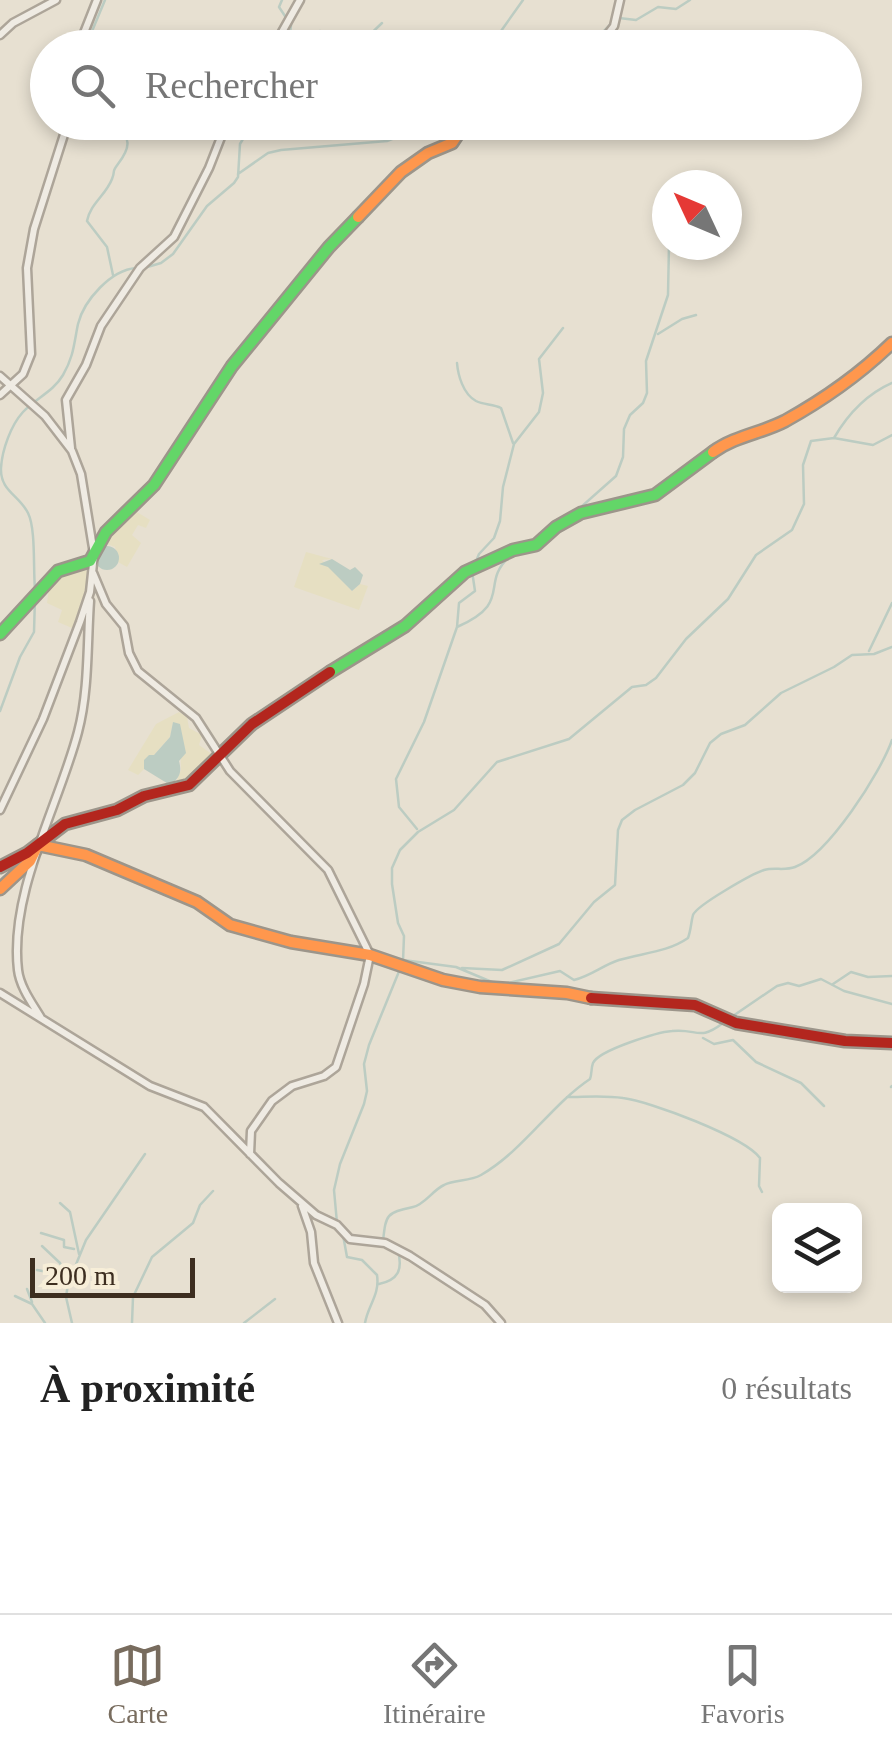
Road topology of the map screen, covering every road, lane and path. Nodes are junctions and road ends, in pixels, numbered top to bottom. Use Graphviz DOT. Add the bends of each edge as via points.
graph roads {
  1 [pos="56,0"];
  2 [pos="97,0"];
  3 [pos="300,0"];
  4 [pos="620,0"];
  5 [pos="85,30"];
  6 [pos="283,30"];
  7 [pos="611,30"];
  8 [pos="0,35"];
  9 [pos="62,140"];
  10 [pos="220,140"];
  11 [pos="454,140"];
  12 [pos="892,343"];
  13 [pos="0,376"];
  14 [pos="13,385"];
  15 [pos="0,395"];
  16 [pos="72,451"];
  17 [pos="94,556"];
  18 [pos="93,572"];
  19 [pos="90,592"];
  20 [pos="0,634"];
  21 [pos="219,757"];
  22 [pos="0,810"];
  23 [pos="38,845"];
  24 [pos="0,867"];
  25 [pos="0,888"];
  26 [pos="370,956"];
  27 [pos="0,994"];
  28 [pos="42,1019"];
  29 [pos="892,1043"];
  30 [pos="250,1154"];
  31 [pos="295,1196"];
  32 [pos="338,1323"];
  33 [pos="501,1323"];
  1 -- 8 [label="street"];
  2 -- 5 [label="street"];
  3 -- 6 [label="street"];
  4 -- 7 [label="street"];
  9 -- 14 [label="street" via="27,268 32,354"];
  10 -- 16 [label="street" via="174,237 140,268 101,326 66,400"];
  11 -- 17 [label="street" via="400,172 329,248 232,366 154,485 106,532"];
  12 -- 21 [label="street" via="796,414 725,443 655,496 581,514 536,545 465,572 405,626 252,724"];
  13 -- 14 [label="street"];
  14 -- 15 [label="street"];
  14 -- 16 [label="street"];
  16 -- 17 [label="street"];
  17 -- 18 [label="street"];
  17 -- 20 [label="street" via="42,585"];
  18 -- 19 [label="street"];
  18 -- 21 [label="street" via="124,626 138,671 196,718"];
  19 -- 22 [label="street" via="43,719"];
  19 -- 23 [label="street" via="80,728"];
  21 -- 23 [label="street" via="189,785 65,824"];
  21 -- 26 [label="street" via="328,870"];
  23 -- 24 [label="street"];
  23 -- 25 [label="street"];
  23 -- 26 [label="street" via="119,868 197,902 230,925"];
  23 -- 28 [label="street" via="18,968"];
  26 -- 29 [label="street" via="480,987 695,1005 738,1025"];
  26 -- 30 [label="street" via="336,1067 272,1100 251,1131"];
  27 -- 28 [label="street"];
  28 -- 30 [label="street" via="150,1086 204,1107"];
  30 -- 31 [label="street"];
  31 -- 32 [label="street"];
  31 -- 33 [label="street" via="350,1239 385,1242 410,1256 485,1305"];
}
